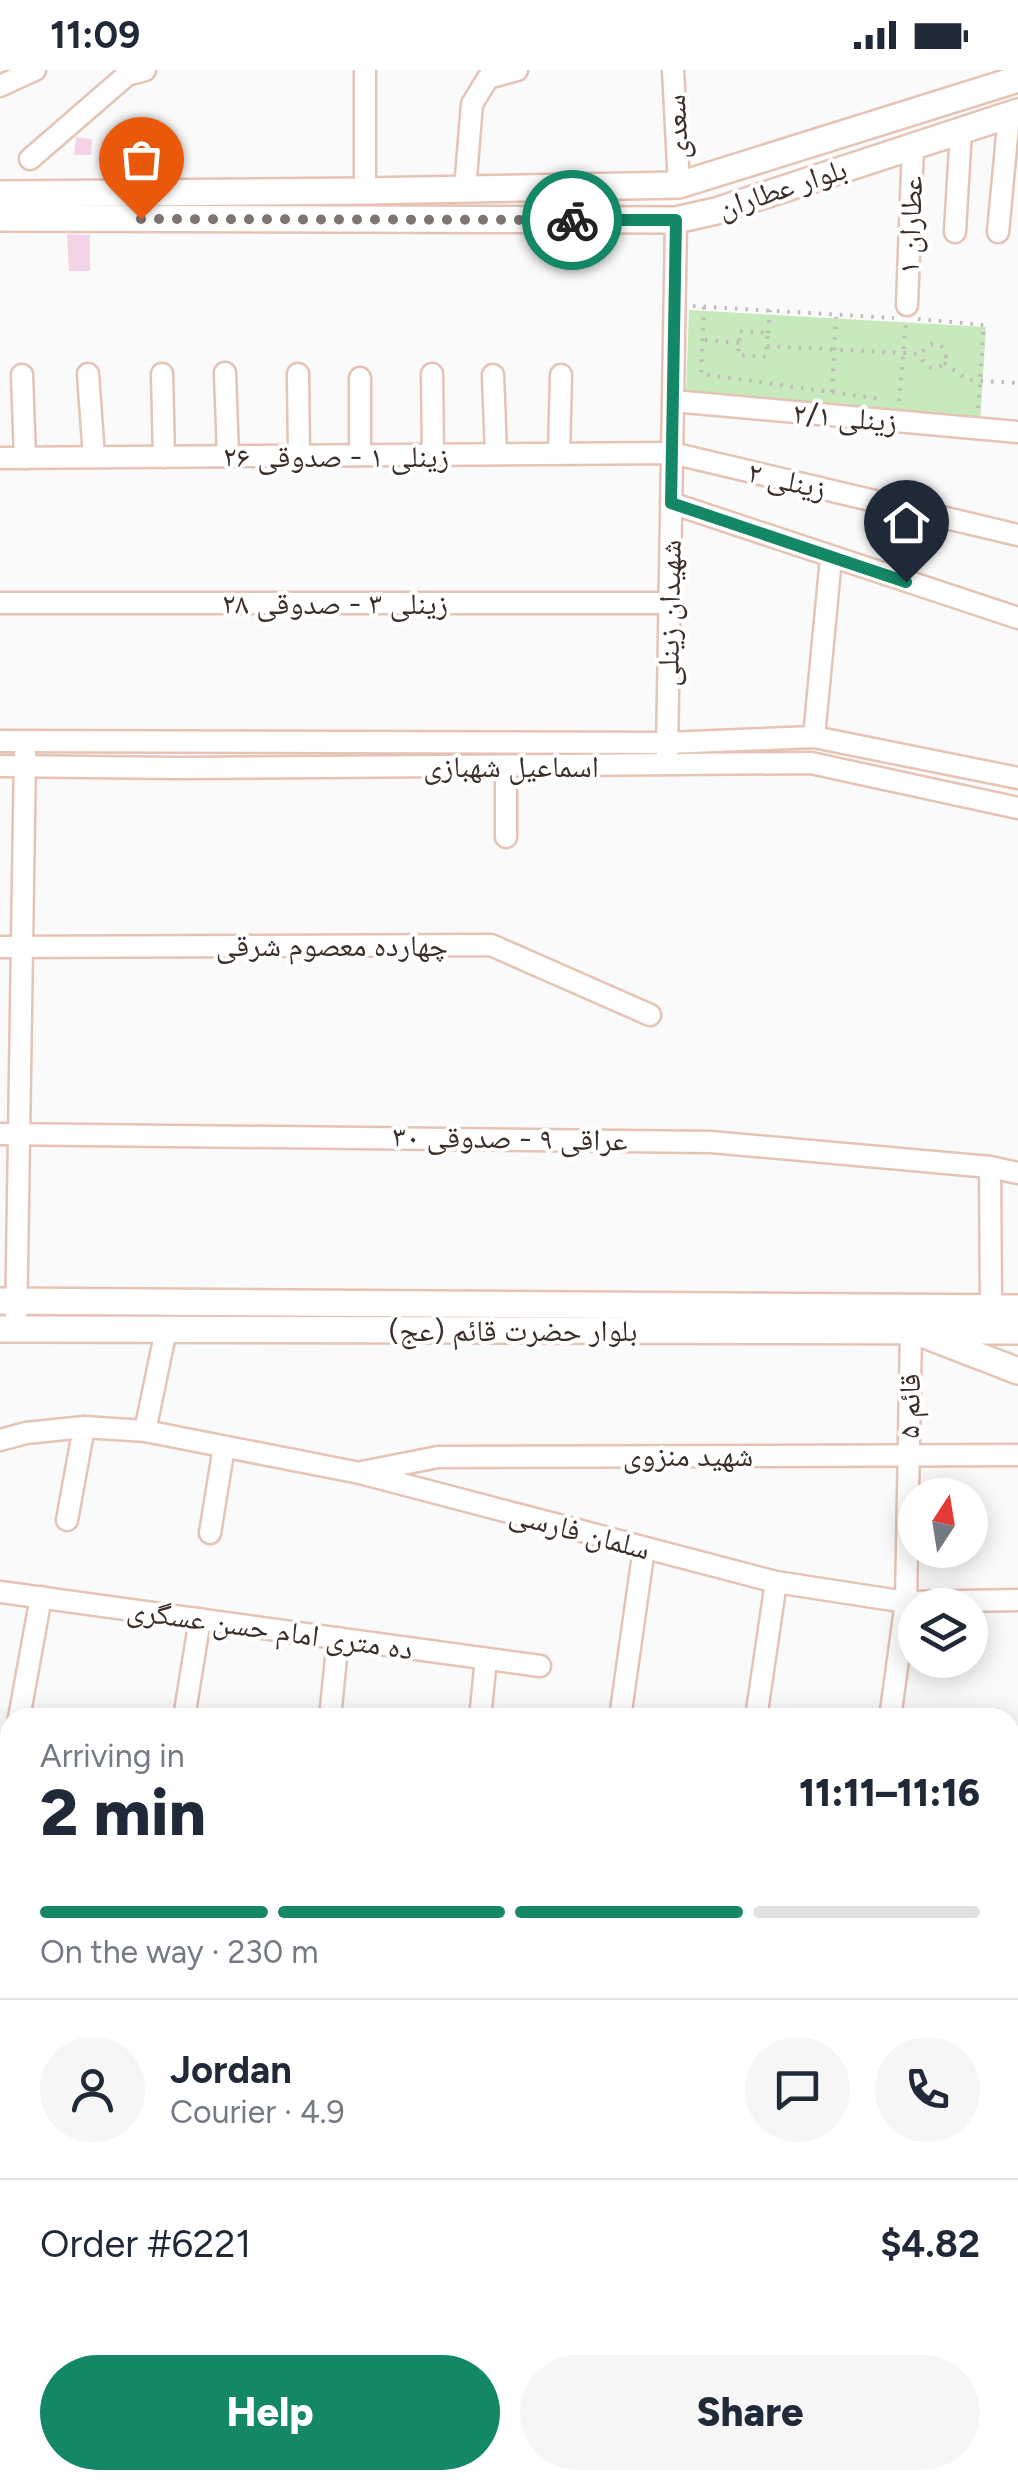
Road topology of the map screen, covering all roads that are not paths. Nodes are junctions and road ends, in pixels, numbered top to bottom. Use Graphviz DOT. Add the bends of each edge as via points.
graph roads {
  1 [pos="34,70"];
  2 [pos="145,70"];
  3 [pos="364,70"];
  4 [pos="518,70"];
  5 [pos="673,70"];
  6 [pos="1018,79"];
  7 [pos="0,86"];
  8 [pos="1013,114"];
  9 [pos="960,130"];
  10 [pos="914,145"];
  11 [pos="30,159"];
  12 [pos="679,184"];
  13 [pos="465,188"];
  14 [pos="365,192"];
  15 [pos="0,194"];
  16 [pos="0,218"];
  17 [pos="676,220"];
  18 [pos="955,232"];
  19 [pos="998,232"];
  20 [pos="906,312"];
  21 [pos="226,373"];
  22 [pos="88,374"];
  23 [pos="162,374"];
  24 [pos="298,374"];
  25 [pos="432,374"];
  26 [pos="22,375"];
  27 [pos="494,375"];
  28 [pos="561,376"];
  29 [pos="360,378"];
  30 [pos="672,400"];
  31 [pos="1018,432"];
  32 [pos="672,453"];
  33 [pos="496,454"];
  34 [pos="559,454"];
  35 [pos="360,455"];
  36 [pos="433,455"];
  37 [pos="228,456"];
  38 [pos="299,456"];
  39 [pos="94,457"];
  40 [pos="164,457"];
  41 [pos="0,458"];
  42 [pos="26,458"];
  43 [pos="671,503"];
  44 [pos="1018,535"];
  45 [pos="831,558"];
  46 [pos="0,603"];
  47 [pos="670,603"];
  48 [pos="1018,618"];
  49 [pos="814,737"];
  50 [pos="0,741"];
  51 [pos="25,741"];
  52 [pos="667,743"];
  53 [pos="667,765"];
  54 [pos="0,766"];
  55 [pos="506,766"];
  56 [pos="24,767"];
  57 [pos="1018,778"];
  58 [pos="1018,808"];
  59 [pos="506,836"];
  60 [pos="11,946"];
  61 [pos="650,1015"];
  62 [pos="10,1134"];
  63 [pos="990,1167"];
  64 [pos="1018,1173"];
  65 [pos="8,1301"];
  66 [pos="990,1308"];
  67 [pos="1018,1308"];
  68 [pos="906,1319"];
  69 [pos="8,1329"];
  70 [pos="166,1330"];
  71 [pos="1018,1330"];
  72 [pos="1018,1371"];
  73 [pos="84,1427"];
  74 [pos="145,1431"];
  75 [pos="0,1440"];
  76 [pos="224,1446"];
  77 [pos="908,1454"];
  78 [pos="1018,1455"];
  79 [pos="360,1473"];
  80 [pos="67,1520"];
  81 [pos="210,1533"];
  82 [pos="644,1548"];
  83 [pos="776,1582"];
  84 [pos="906,1588"];
  85 [pos="0,1592"];
  86 [pos="40,1598"];
  87 [pos="1018,1600"];
  88 [pos="898,1601"];
  89 [pos="988,1601"];
  90 [pos="200,1619"];
  91 [pos="338,1638"];
  92 [pos="486,1659"];
  93 [pos="898,1660"];
  94 [pos="540,1666"];
  95 [pos="21,1708"];
  96 [pos="186,1708"];
  97 [pos="331,1708"];
  98 [pos="481,1708"];
  99 [pos="621,1708"];
  100 [pos="757,1708"];
  101 [pos="891,1708"];
  1 -- 7 [label="street"];
  2 -- 11 [label="street" via="127,75"];
  3 -- 14 [label="street"];
  4 -- 13 [label="street" via="488,78 472,104"];
  5 -- 12 [label="street, سعدی"];
  6 -- 12 [label="main road, بلوار عطاران"];
  8 -- 9 [label="main road, بلوار عطاران"];
  8 -- 19 [label="street"];
  9 -- 10 [label="main road, بلوار عطاران"];
  9 -- 18 [label="street"];
  10 -- 17 [label="main road, بلوار عطاران"];
  10 -- 20 [label="street, عطاران ۱"];
  12 -- 13 [label="main road, بلوار عطاران"];
  12 -- 17 [label="main road"];
  13 -- 14 [label="main road, بلوار عطاران"];
  14 -- 15 [label="main road, بلوار عطاران"];
  16 -- 17 [label="main road, بلوار عطاران"];
  17 -- 30 [label="street, شهیدان زینلی"];
  21 -- 37 [label="street"];
  22 -- 39 [label="street"];
  23 -- 40 [label="street"];
  24 -- 38 [label="street"];
  25 -- 36 [label="street"];
  26 -- 42 [label="street"];
  27 -- 33 [label="street"];
  28 -- 34 [label="street"];
  29 -- 35 [label="street"];
  30 -- 31 [label="street, زینلی ۲/۱"];
  30 -- 32 [label="street, شهیدان زینلی"];
  32 -- 34 [label="street, زینلی ۱ - صدوقی ۲۶"];
  32 -- 43 [label="street, شهیدان زینلی"];
  32 -- 44 [label="street, زینلی ۲"];
  33 -- 34 [label="street, زینلی ۱ - صدوقی ۲۶"];
  33 -- 36 [label="street, زینلی ۱ - صدوقی ۲۶"];
  35 -- 36 [label="street, زینلی ۱ - صدوقی ۲۶"];
  35 -- 38 [label="street, زینلی ۱ - صدوقی ۲۶"];
  37 -- 38 [label="street, زینلی ۱ - صدوقی ۲۶"];
  37 -- 40 [label="street, زینلی ۱ - صدوقی ۲۶"];
  39 -- 40 [label="street, زینلی ۱ - صدوقی ۲۶"];
  39 -- 42 [label="street, زینلی ۱ - صدوقی ۲۶"];
  41 -- 42 [label="street, زینلی ۱ - صدوقی ۲۶"];
  43 -- 45 [label="street"];
  43 -- 47 [label="street, شهیدان زینلی"];
  45 -- 48 [label="street"];
  45 -- 49 [label="street"];
  46 -- 47 [label="street, زینلی ۳ - صدوقی ۲۸"];
  47 -- 52 [label="street, شهیدان زینلی"];
  49 -- 52 [label="street, اسماعیل شهبازی"];
  49 -- 57 [label="street, اسماعیل شهبازی"];
  50 -- 51 [label="street, اسماعیل شهبازی"];
  51 -- 52 [label="street, اسماعیل شهبازی"];
  51 -- 56 [label="street"];
  52 -- 53 [label="street, شهیدان زینلی"];
  53 -- 55 [label="street, اسماعیل شهبازی"];
  53 -- 58 [label="street, اسماعیل شهبازی" via="811,763"];
  54 -- 56 [label="street, اسماعیل شهبازی"];
  55 -- 56 [label="street, اسماعیل شهبازی"];
  55 -- 59 [label="street"];
  56 -- 60 [label="street"];
  60 -- 61 [label="street, چهارده معصوم شرقی" via="490,944"];
  60 -- 62 [label="street"];
  62 -- 63 [label="street, عراقی ۹ - صدوقی ۳۰" via="710,1142"];
  62 -- 65 [label="street"];
  63 -- 64 [label="street, عراقی ۹ - صدوقی ۳۰"];
  63 -- 66 [label="street"];
  65 -- 68 [label="main road, بلوار حضرت قائم (عج)"];
  65 -- 69 [label="street"];
  66 -- 67 [label="main road"];
  66 -- 68 [label="main road"];
  68 -- 70 [label="main road, بلوار حضرت قائم (عج)"];
  68 -- 71 [label="main road"];
  68 -- 72 [label="main road, بلوار حضرت قائم (عج)"];
  68 -- 77 [label="street, قائم ۵"];
  69 -- 70 [label="main road, بلوار حضرت قائم (عج)"];
  70 -- 74 [label="street"];
  73 -- 74 [label="street, سلمان فارسی"];
  73 -- 75 [label="street, سلمان فارسی"];
  73 -- 80 [label="street"];
  74 -- 76 [label="street, سلمان فارسی"];
  76 -- 79 [label="street, سلمان فارسی"];
  76 -- 81 [label="street"];
  77 -- 78 [label="street, شهید منزوی"];
  77 -- 79 [label="street, شهید منزوی" via="438,1457"];
  77 -- 84 [label="street, قائم ۵"];
  79 -- 82 [label="street, سلمان فارسی"];
  82 -- 83 [label="street, سلمان فارسی"];
  82 -- 99 [label="street"];
  83 -- 88 [label="street, سلمان فارسی"];
  83 -- 100 [label="street"];
  85 -- 86 [label="street, ده متری امام حسن عسگری"];
  86 -- 90 [label="street, ده متری امام حسن عسگری"];
  86 -- 95 [label="street"];
  87 -- 89 [label="street, سلمان فارسی"];
  90 -- 91 [label="street, ده متری امام حسن عسگری"];
  90 -- 96 [label="street"];
  91 -- 92 [label="street, ده متری امام حسن عسگری"];
  91 -- 97 [label="street"];
  92 -- 94 [label="street, ده متری امام حسن عسگری"];
  92 -- 98 [label="street"];
  93 -- 101 [label="street, قائم ۵"];
}
